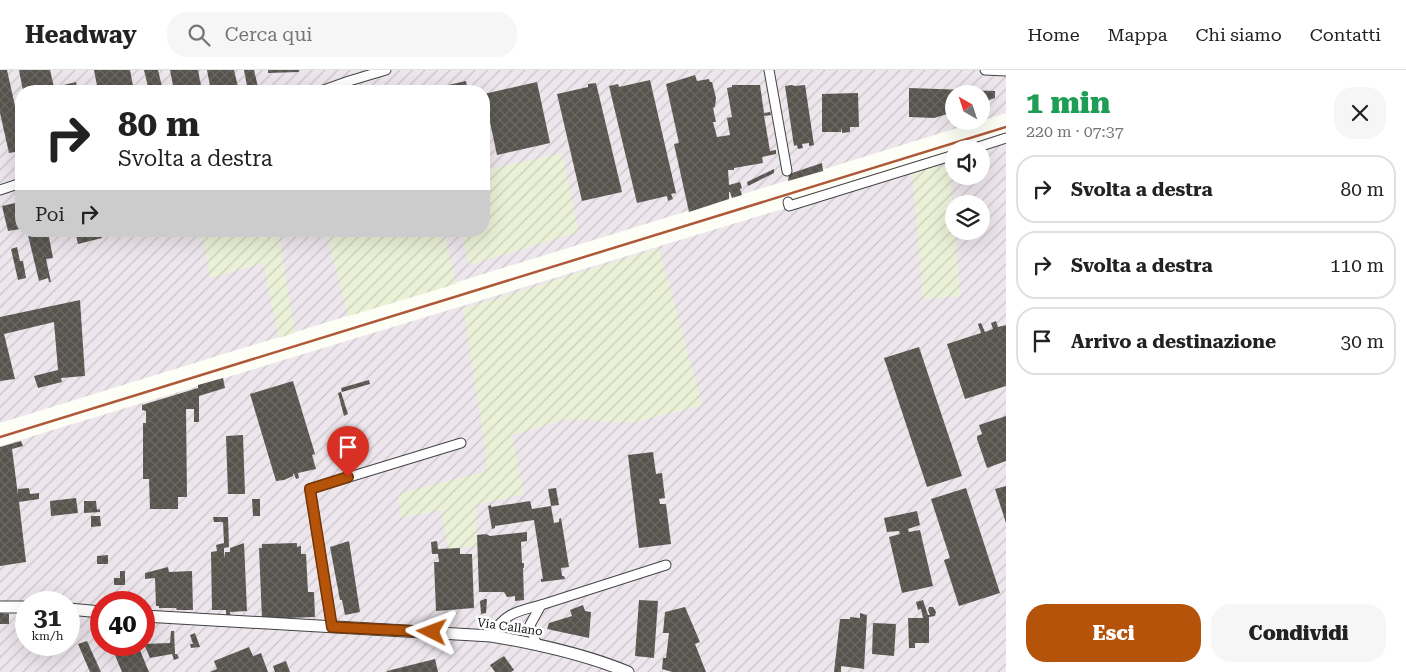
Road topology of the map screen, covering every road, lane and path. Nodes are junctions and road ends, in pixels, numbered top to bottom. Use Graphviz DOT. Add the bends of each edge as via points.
graph roads {
  1 [pos="386,70"];
  2 [pos="769,70"];
  3 [pos="985,70"];
  4 [pos="1006,71"];
  5 [pos="336,85"];
  6 [pos="1006,138"];
  7 [pos="990,143"];
  8 [pos="945,158"];
  9 [pos="787,171"];
  10 [pos="15,185"];
  11 [pos="0,190"];
  12 [pos="788,202"];
  13 [pos="461,443"];
  14 [pos="666,565"];
  15 [pos="541,605"];
  16 [pos="0,607"];
  17 [pos="15,607"];
  18 [pos="155,617"];
  19 [pos="332,627"];
  20 [pos="492,636"];
  21 [pos="536,643"];
  22 [pos="628,672"];
  1 -- 5 [label="street"];
  2 -- 9 [label="street"];
  3 -- 4 [label="street"];
  6 -- 7 [label="street"];
  8 -- 12 [label="street" via="789,206"];
  10 -- 11 [label="street"];
  13 -- 19 [label="street" via="310,489"];
  14 -- 15 [label="street"];
  15 -- 20 [label="street" via="510,614"];
  15 -- 21 [label="street" via="530,625"];
  16 -- 17 [label="street"];
  18 -- 19 [label="street, Via Callano"];
  19 -- 20 [label="street, Via Callano"];
  20 -- 21 [label="street, Via Callano"];
  21 -- 22 [label="street, Via Callano"];
}
